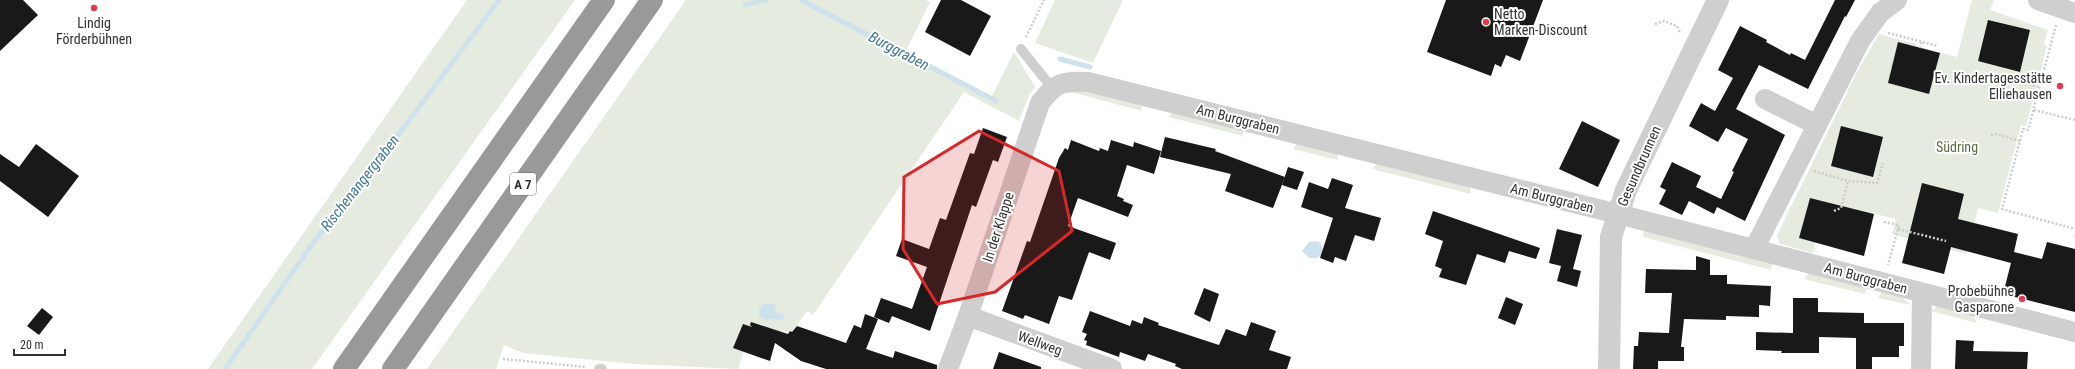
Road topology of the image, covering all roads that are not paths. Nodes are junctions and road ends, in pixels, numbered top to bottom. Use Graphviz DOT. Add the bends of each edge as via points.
graph roads {
  1 [pos="604,0"];
  2 [pos="652,0"];
  3 [pos="1718,0"];
  4 [pos="1897,0"];
  5 [pos="2038,0"];
  6 [pos="2068,10"];
  7 [pos="1021,49"];
  8 [pos="1052,88"];
  9 [pos="1765,99"];
  10 [pos="1817,125"];
  11 [pos="1618,214"];
  12 [pos="1754,250"];
  13 [pos="1922,293"];
  14 [pos="968,316"];
  15 [pos="2075,332"];
  16 [pos="344,369"];
  17 [pos="393,369"];
  18 [pos="599,369"];
  19 [pos="602,369"];
  20 [pos="948,369"];
  21 [pos="1112,369"];
  22 [pos="1609,369"];
  23 [pos="1921,369"];
  1 -- 16 [label="highway"];
  2 -- 17 [label="highway, A 7"];
  3 -- 11 [label="street, Gesundbrunnen" via="1626,190"];
  4 -- 10 [label="street" via="1880,13 1869,28"];
  5 -- 6 [label="street"];
  7 -- 8 [label="lane"];
  8 -- 11 [label="street, Am Burggraben" via="1069,81 1088,82"];
  8 -- 14 [label="street, In der Klappe" via="1040,103 1033,122"];
  9 -- 10 [label="street"];
  10 -- 12 [label="street"];
  11 -- 12 [label="street, Am Burggraben"];
  11 -- 22 [label="street, Gesundbrunnen" via="1611,237"];
  12 -- 13 [label="street, Am Burggraben"];
  13 -- 15 [label="street, Am Burggraben"];
  13 -- 23 [label="street"];
  14 -- 20 [label="street, In der Klappe"];
  14 -- 21 [label="street, Wellweg"];
  18 -- 19 [label="lane"];
}
